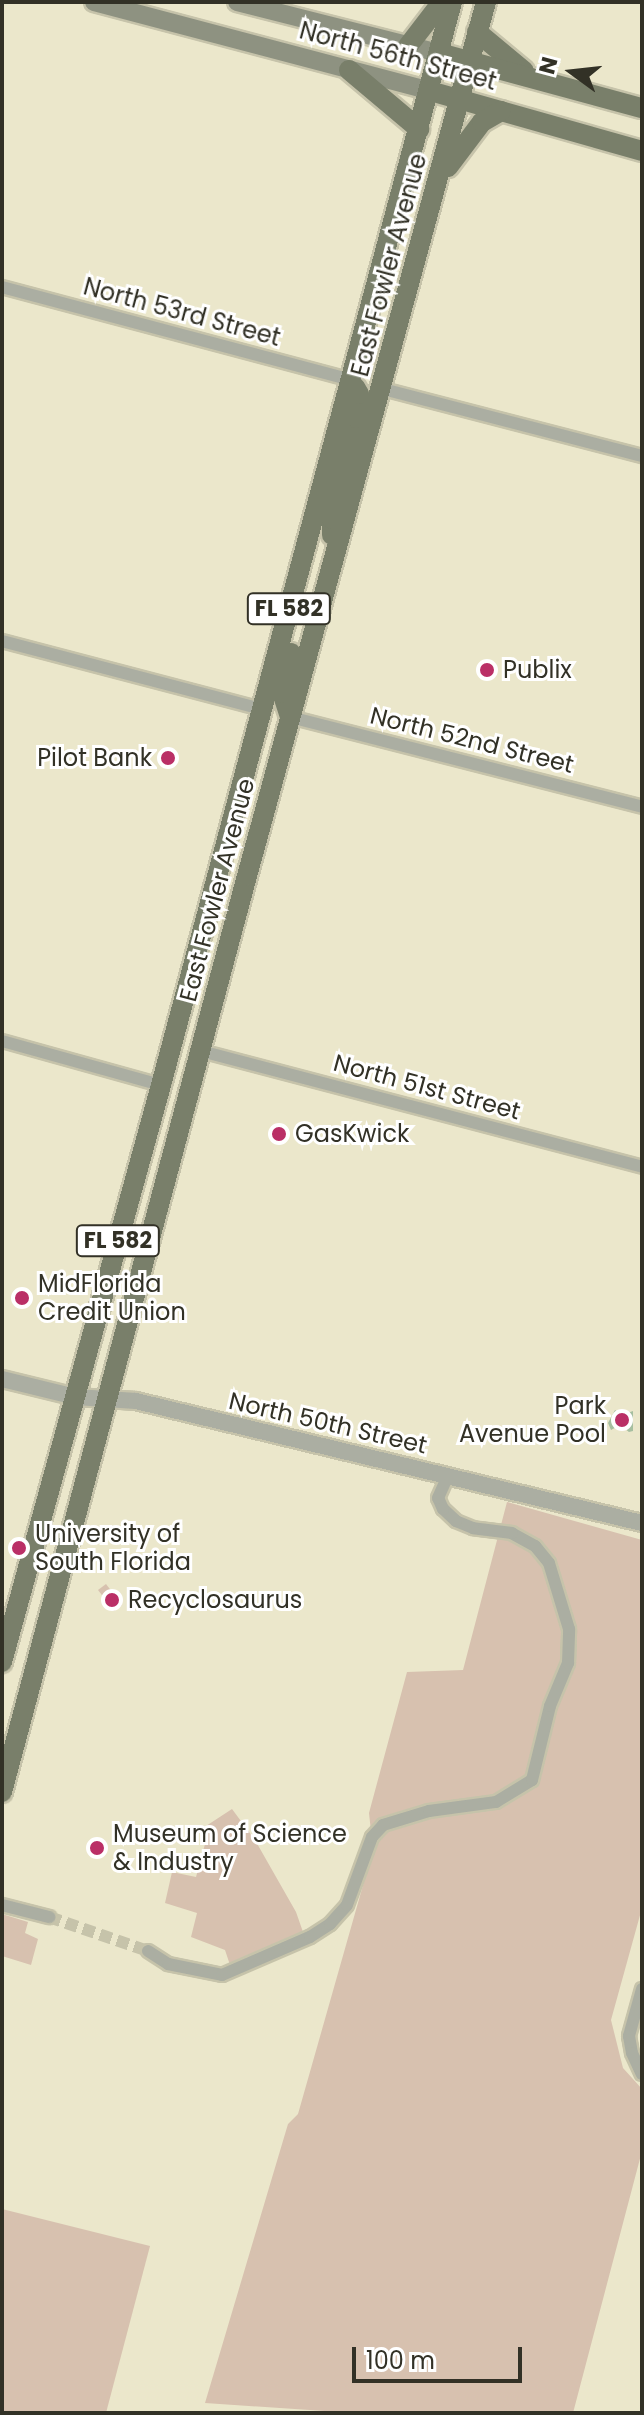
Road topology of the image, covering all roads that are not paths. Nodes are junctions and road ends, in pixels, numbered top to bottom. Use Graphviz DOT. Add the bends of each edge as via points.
graph roads {
  1 [pos="94,2"];
  2 [pos="237,2"];
  3 [pos="442,2"];
  4 [pos="452,2"];
  5 [pos="486,2"];
  6 [pos="477,32"];
  7 [pos="408,46"];
  8 [pos="439,53"];
  9 [pos="471,61"];
  10 [pos="349,70"];
  11 [pos="531,76"];
  12 [pos="430,91"];
  13 [pos="461,100"];
  14 [pos="642,108"];
  15 [pos="501,111"];
  16 [pos="419,129"];
  17 [pos="642,151"];
  18 [pos="440,180"];
  19 [pos="2,287"];
  20 [pos="351,380"];
  21 [pos="383,389"];
  22 [pos="642,456"];
  23 [pos="314,516"];
  24 [pos="333,566"];
  25 [pos="2,641"];
  26 [pos="262,709"];
  27 [pos="290,717"];
  28 [pos="642,807"];
  29 [pos="227,838"];
  30 [pos="247,876"];
  31 [pos="6,1042"];
  32 [pos="201,1051"];
  33 [pos="161,1085"];
  34 [pos="642,1167"];
  35 [pos="137,1290"];
  36 [pos="2,1379"];
  37 [pos="76,1397"];
  38 [pos="107,1397"];
  39 [pos="448,1476"];
  40 [pos="642,1523"];
  41 [pos="2,1662"];
  42 [pos="2,1792"];
  43 [pos="2,1905"];
  44 [pos="49,1917"];
  45 [pos="148,1951"];
  46 [pos="642,1989"];
  47 [pos="642,2074"];
  1 -- 10 [label="main road, North 56th Street"];
  2 -- 7 [label="main road, North 56th Street"];
  3 -- 7 [label="main road"];
  4 -- 8 [label="main road, East Fowler Avenue / FL 582"];
  5 -- 6 [label="main road, East Fowler Avenue / FL 582"];
  6 -- 9 [label="main road, East Fowler Avenue / FL 582"];
  6 -- 11 [label="main road"];
  7 -- 8 [label="main road, North 56th Street"];
  8 -- 9 [label="main road, North 56th Street"];
  8 -- 12 [label="main road, East Fowler Avenue / FL 582"];
  9 -- 11 [label="main road, North 56th Street"];
  9 -- 13 [label="main road, East Fowler Avenue / FL 582"];
  10 -- 12 [label="main road, North 56th Street"];
  10 -- 16 [label="main road"];
  11 -- 14 [label="main road, North 56th Street"];
  12 -- 13 [label="main road, North 56th Street"];
  12 -- 16 [label="main road, East Fowler Avenue / FL 582"];
  13 -- 15 [label="main road, North 56th Street"];
  13 -- 18 [label="main road, East Fowler Avenue / FL 582"];
  15 -- 17 [label="main road, North 56th Street"];
  15 -- 18 [label="main road" via="482,122"];
  16 -- 20 [label="main road, East Fowler Avenue / FL 582"];
  18 -- 21 [label="main road, East Fowler Avenue / FL 582"];
  19 -- 20 [label="street, North 53rd Street"];
  20 -- 23 [label="main road, East Fowler Avenue / FL 582"];
  20 -- 24 [label="main road" via="359,394 332,519"];
  21 -- 22 [label="street"];
  21 -- 24 [label="main road, East Fowler Avenue / FL 582"];
  23 -- 26 [label="main road, East Fowler Avenue / FL 582"];
  23 -- 27 [label="main road" via="306,598 282,693"];
  24 -- 27 [label="main road, East Fowler Avenue / FL 582"];
  25 -- 26 [label="street"];
  26 -- 29 [label="main road, East Fowler Avenue / FL 582"];
  26 -- 30 [label="main road" via="271,741 251,820"];
  27 -- 28 [label="street, North 52nd Street"];
  27 -- 30 [label="main road, East Fowler Avenue / FL 582"];
  29 -- 32 [label="main road" via="223,901 194,1014 193,1032"];
  29 -- 33 [label="main road, East Fowler Avenue / FL 582"];
  30 -- 32 [label="main road, East Fowler Avenue / FL 582"];
  31 -- 33 [label="street"];
  32 -- 34 [label="street, North 51st Street"];
  32 -- 35 [label="main road, East Fowler Avenue / FL 582"];
  33 -- 35 [label="main road" via="169,1103 168,1123 148,1202"];
  33 -- 37 [label="main road, East Fowler Avenue / FL 582"];
  35 -- 38 [label="main road, East Fowler Avenue / FL 582"];
  36 -- 37 [label="street, North 50th Street"];
  37 -- 38 [label="street, North 50th Street"];
  37 -- 41 [label="main road, East Fowler Avenue / FL 582"];
  38 -- 39 [label="street, North 50th Street"];
  38 -- 42 [label="main road, East Fowler Avenue / FL 582"];
  39 -- 40 [label="street, North 50th Street"];
  39 -- 45 [label="street" via="438,1498 456,1521 512,1533 535,1546 549,1563 569,1629 568,1663 550,1706 532,1780 496,1802 429,1811 383,1825 372,1837 347,1905 310,1937 222,1975 168,1964"];
  43 -- 44 [label="street"];
  46 -- 47 [label="street" via="629,2036"];
}
